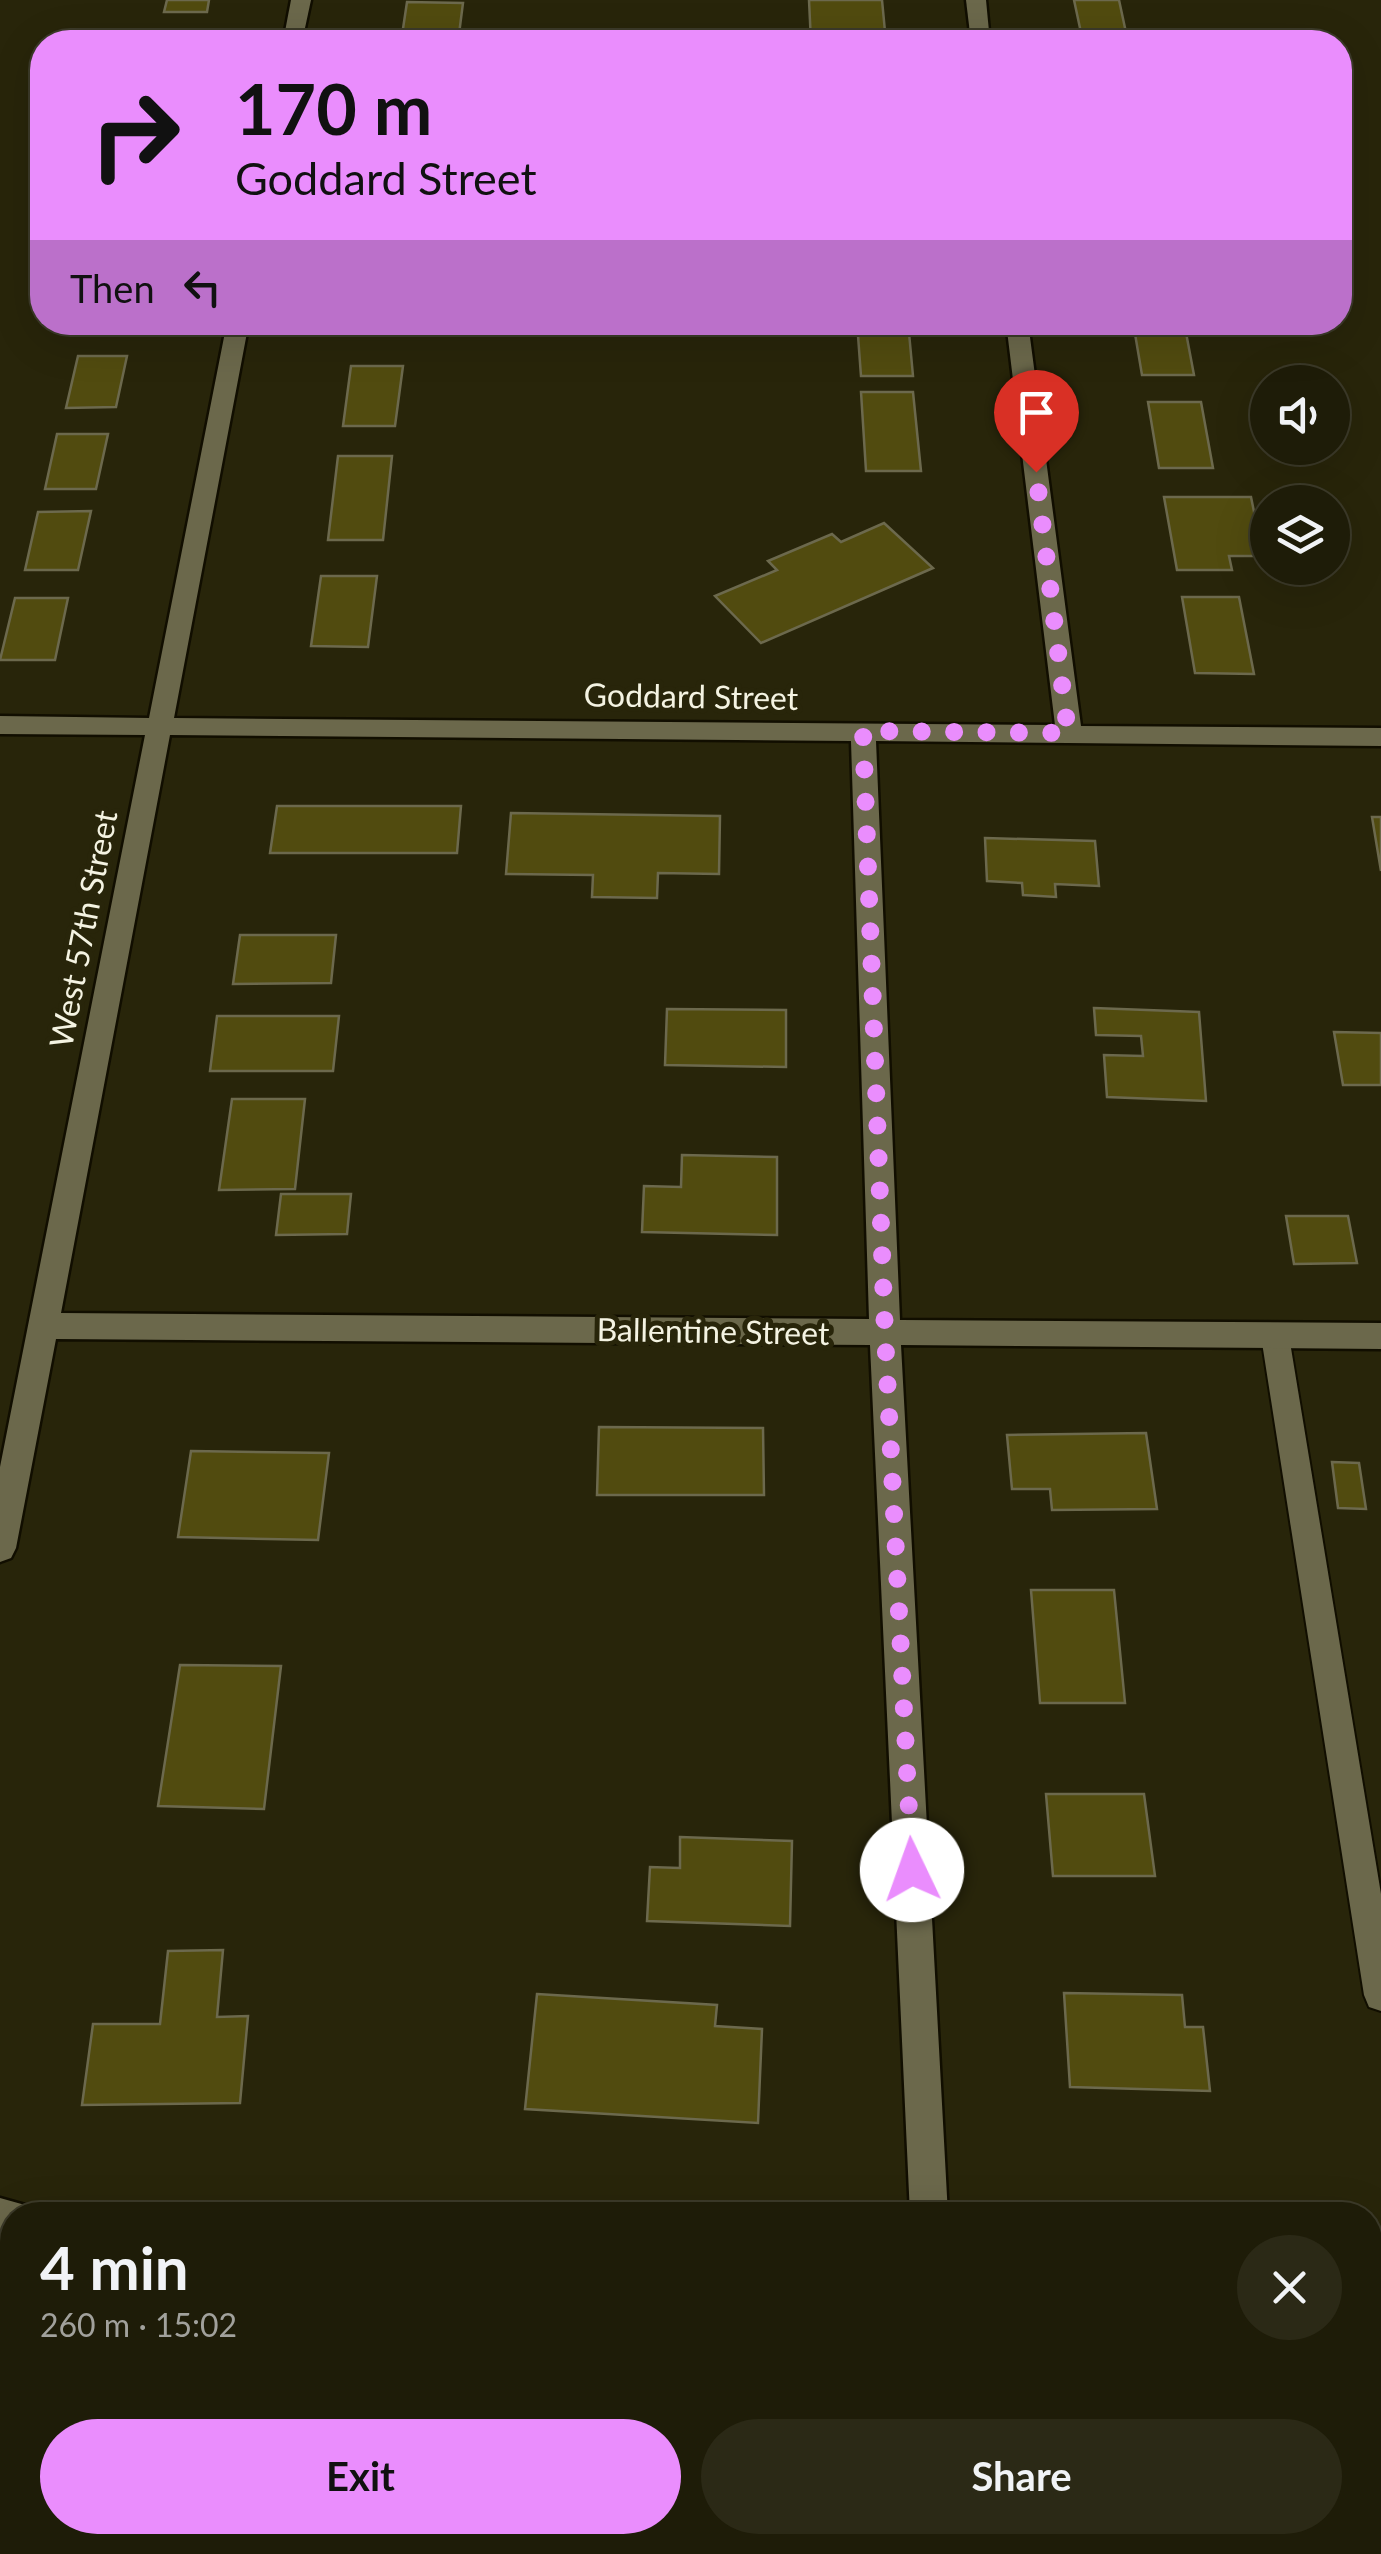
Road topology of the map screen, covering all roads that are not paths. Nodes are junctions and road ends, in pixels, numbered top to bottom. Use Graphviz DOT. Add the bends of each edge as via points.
graph roads {
  1 [pos="302,0"];
  2 [pos="976,0"];
  3 [pos="296,30"];
  4 [pos="980,30"];
  5 [pos="235,335"];
  6 [pos="1018,335"];
  7 [pos="0,725"];
  8 [pos="158,726"];
  9 [pos="863,731"];
  10 [pos="1068,733"];
  11 [pos="1381,737"];
  12 [pos="45,1326"];
  13 [pos="885,1334"];
  14 [pos="1275,1336"];
  15 [pos="1381,1336"];
  16 [pos="0,1548"];
  17 [pos="1381,1995"];
  18 [pos="927,2202"];
  1 -- 3 [label="street"];
  2 -- 4 [label="street"];
  5 -- 8 [label="street, West 57th Street"];
  6 -- 10 [label="street"];
  7 -- 8 [label="street, Goddard Street"];
  8 -- 9 [label="street, Goddard Street"];
  8 -- 12 [label="street, West 57th Street"];
  9 -- 10 [label="street, Goddard Street"];
  9 -- 13 [label="street"];
  10 -- 11 [label="street, Goddard Street"];
  12 -- 13 [label="street, Ballentine Street"];
  12 -- 16 [label="street, West 57th Street"];
  13 -- 14 [label="street, Ballentine Street"];
  13 -- 18 [label="street"];
  14 -- 15 [label="street, Ballentine Street"];
  14 -- 17 [label="lane"];
}
